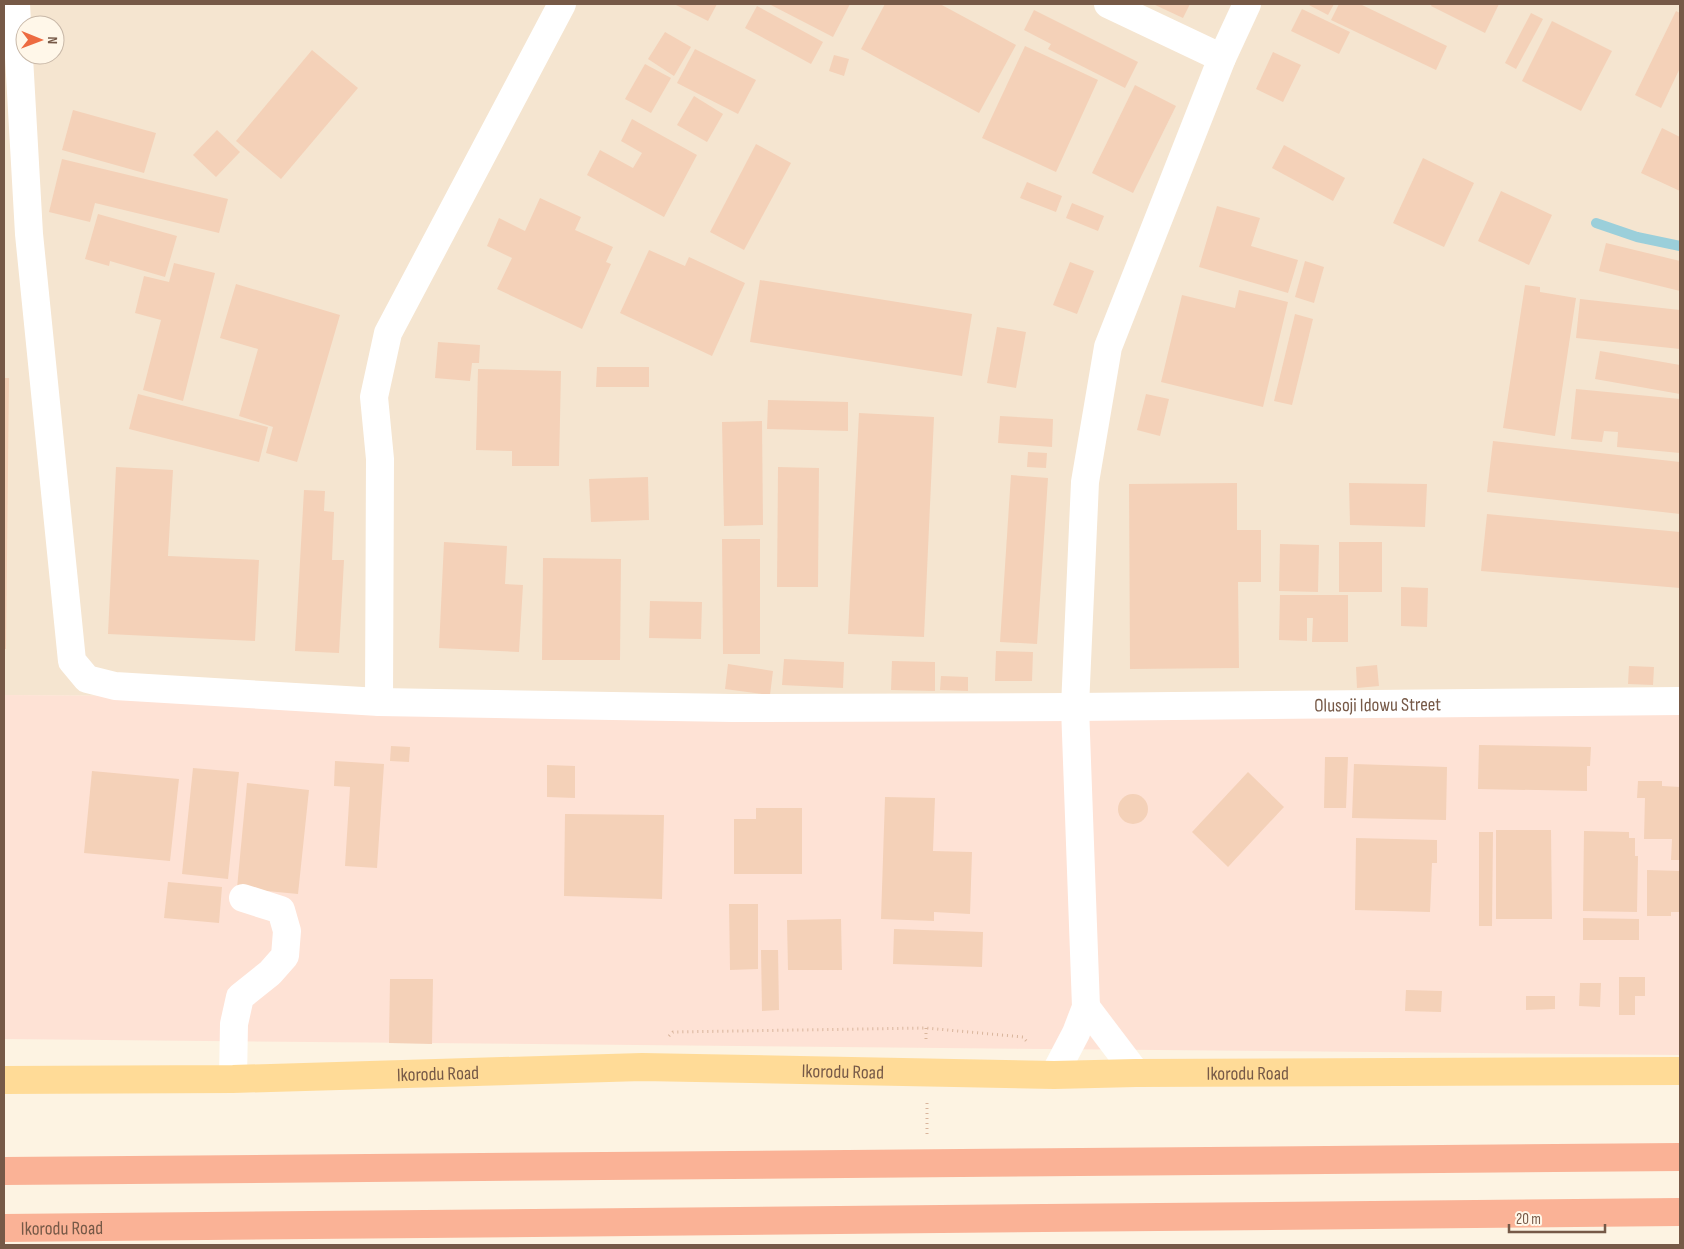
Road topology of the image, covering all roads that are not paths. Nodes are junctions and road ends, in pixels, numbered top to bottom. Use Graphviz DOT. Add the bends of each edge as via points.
graph roads {
  1 [pos="16,4"];
  2 [pos="562,4"];
  3 [pos="1108,4"];
  4 [pos="1247,4"];
  5 [pos="1222,58"];
  6 [pos="1680,700"];
  7 [pos="379,702"];
  8 [pos="1075,707"];
  9 [pos="243,898"];
  10 [pos="1086,1007"];
  11 [pos="1680,1071"];
  12 [pos="1136,1073"];
  13 [pos="1054,1075"];
  14 [pos="233,1079"];
  15 [pos="4,1080"];
  16 [pos="1680,1157"];
  17 [pos="4,1171"];
  18 [pos="1680,1212"];
  19 [pos="4,1228"];
  1 -- 7 [label="street, Olusoji Idowu Street" via="29,234 72,661 87,679 115,686"];
  2 -- 7 [label="street" via="388,333 374,397 380,459"];
  3 -- 5 [label="street"];
  4 -- 5 [label="street"];
  5 -- 8 [label="street" via="1108,347 1085,482"];
  6 -- 8 [label="street, Olusoji Idowu Street"];
  7 -- 8 [label="street, Olusoji Idowu Street" via="732,708"];
  8 -- 10 [label="street"];
  9 -- 14 [label="street" via="281,910 287,931 285,956 270,974 240,997 234,1024"];
  10 -- 12 [label="street"];
  10 -- 13 [label="street"];
  11 -- 12 [label="main road, Ikorodu Road"];
  12 -- 13 [label="main road, Ikorodu Road"];
  13 -- 14 [label="main road, Ikorodu Road" via="642,1067"];
  14 -- 15 [label="main road, Ikorodu Road"];
  16 -- 17 [label="highway"];
  18 -- 19 [label="highway, Ikorodu Road"];
}
